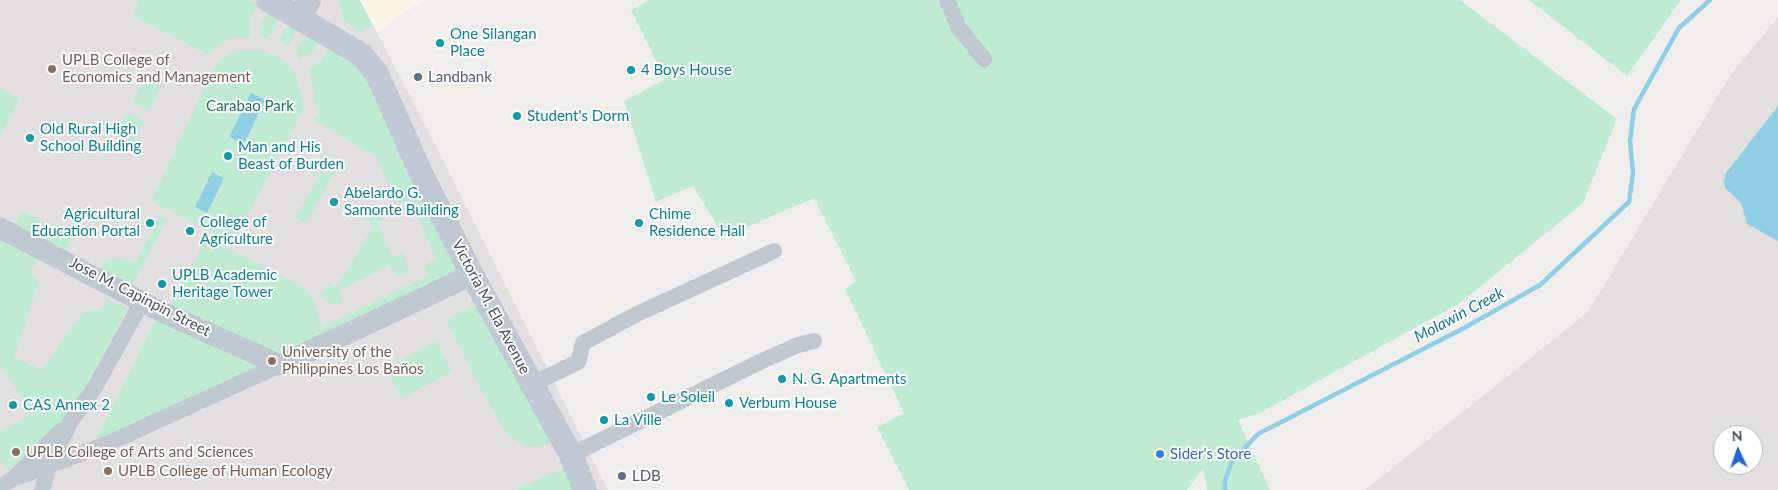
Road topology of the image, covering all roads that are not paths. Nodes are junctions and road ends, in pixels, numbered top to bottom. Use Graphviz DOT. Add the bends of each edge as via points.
graph roads {
  1 [pos="947,0"];
  2 [pos="277,2"];
  3 [pos="304,9"];
  4 [pos="984,59"];
  5 [pos="0,228"];
  6 [pos="774,251"];
  7 [pos="472,275"];
  8 [pos="142,302"];
  9 [pos="814,341"];
  10 [pos="280,365"];
  11 [pos="532,384"];
  12 [pos="72,421"];
  13 [pos="570,456"];
  14 [pos="50,464"];
  15 [pos="6,483"];
  16 [pos="42,490"];
  17 [pos="586,490"];
  1 -- 4 [label="street" via="959,28"];
  2 -- 3 [label="main road, Victoria M. Ela Avenue"];
  3 -- 7 [label="main road, Victoria M. Ela Avenue" via="362,55 377,74"];
  5 -- 8 [label="street, Jose M. Capinpin Street"];
  6 -- 11 [label="street" via="583,343 578,362"];
  7 -- 10 [label="street"];
  7 -- 11 [label="main road, Victoria M. Ela Avenue"];
  8 -- 10 [label="street, Jose M. Capinpin Street"];
  8 -- 12 [label="street" via="95,387"];
  9 -- 13 [label="street" via="798,344 764,360"];
  10 -- 14 [label="street" via="102,446"];
  11 -- 13 [label="main road, Victoria M. Ela Avenue"];
  12 -- 14 [label="street"];
  12 -- 15 [label="street"];
  13 -- 17 [label="main road, Victoria M. Ela Avenue"];
  14 -- 15 [label="street"];
  14 -- 16 [label="street"];
}
